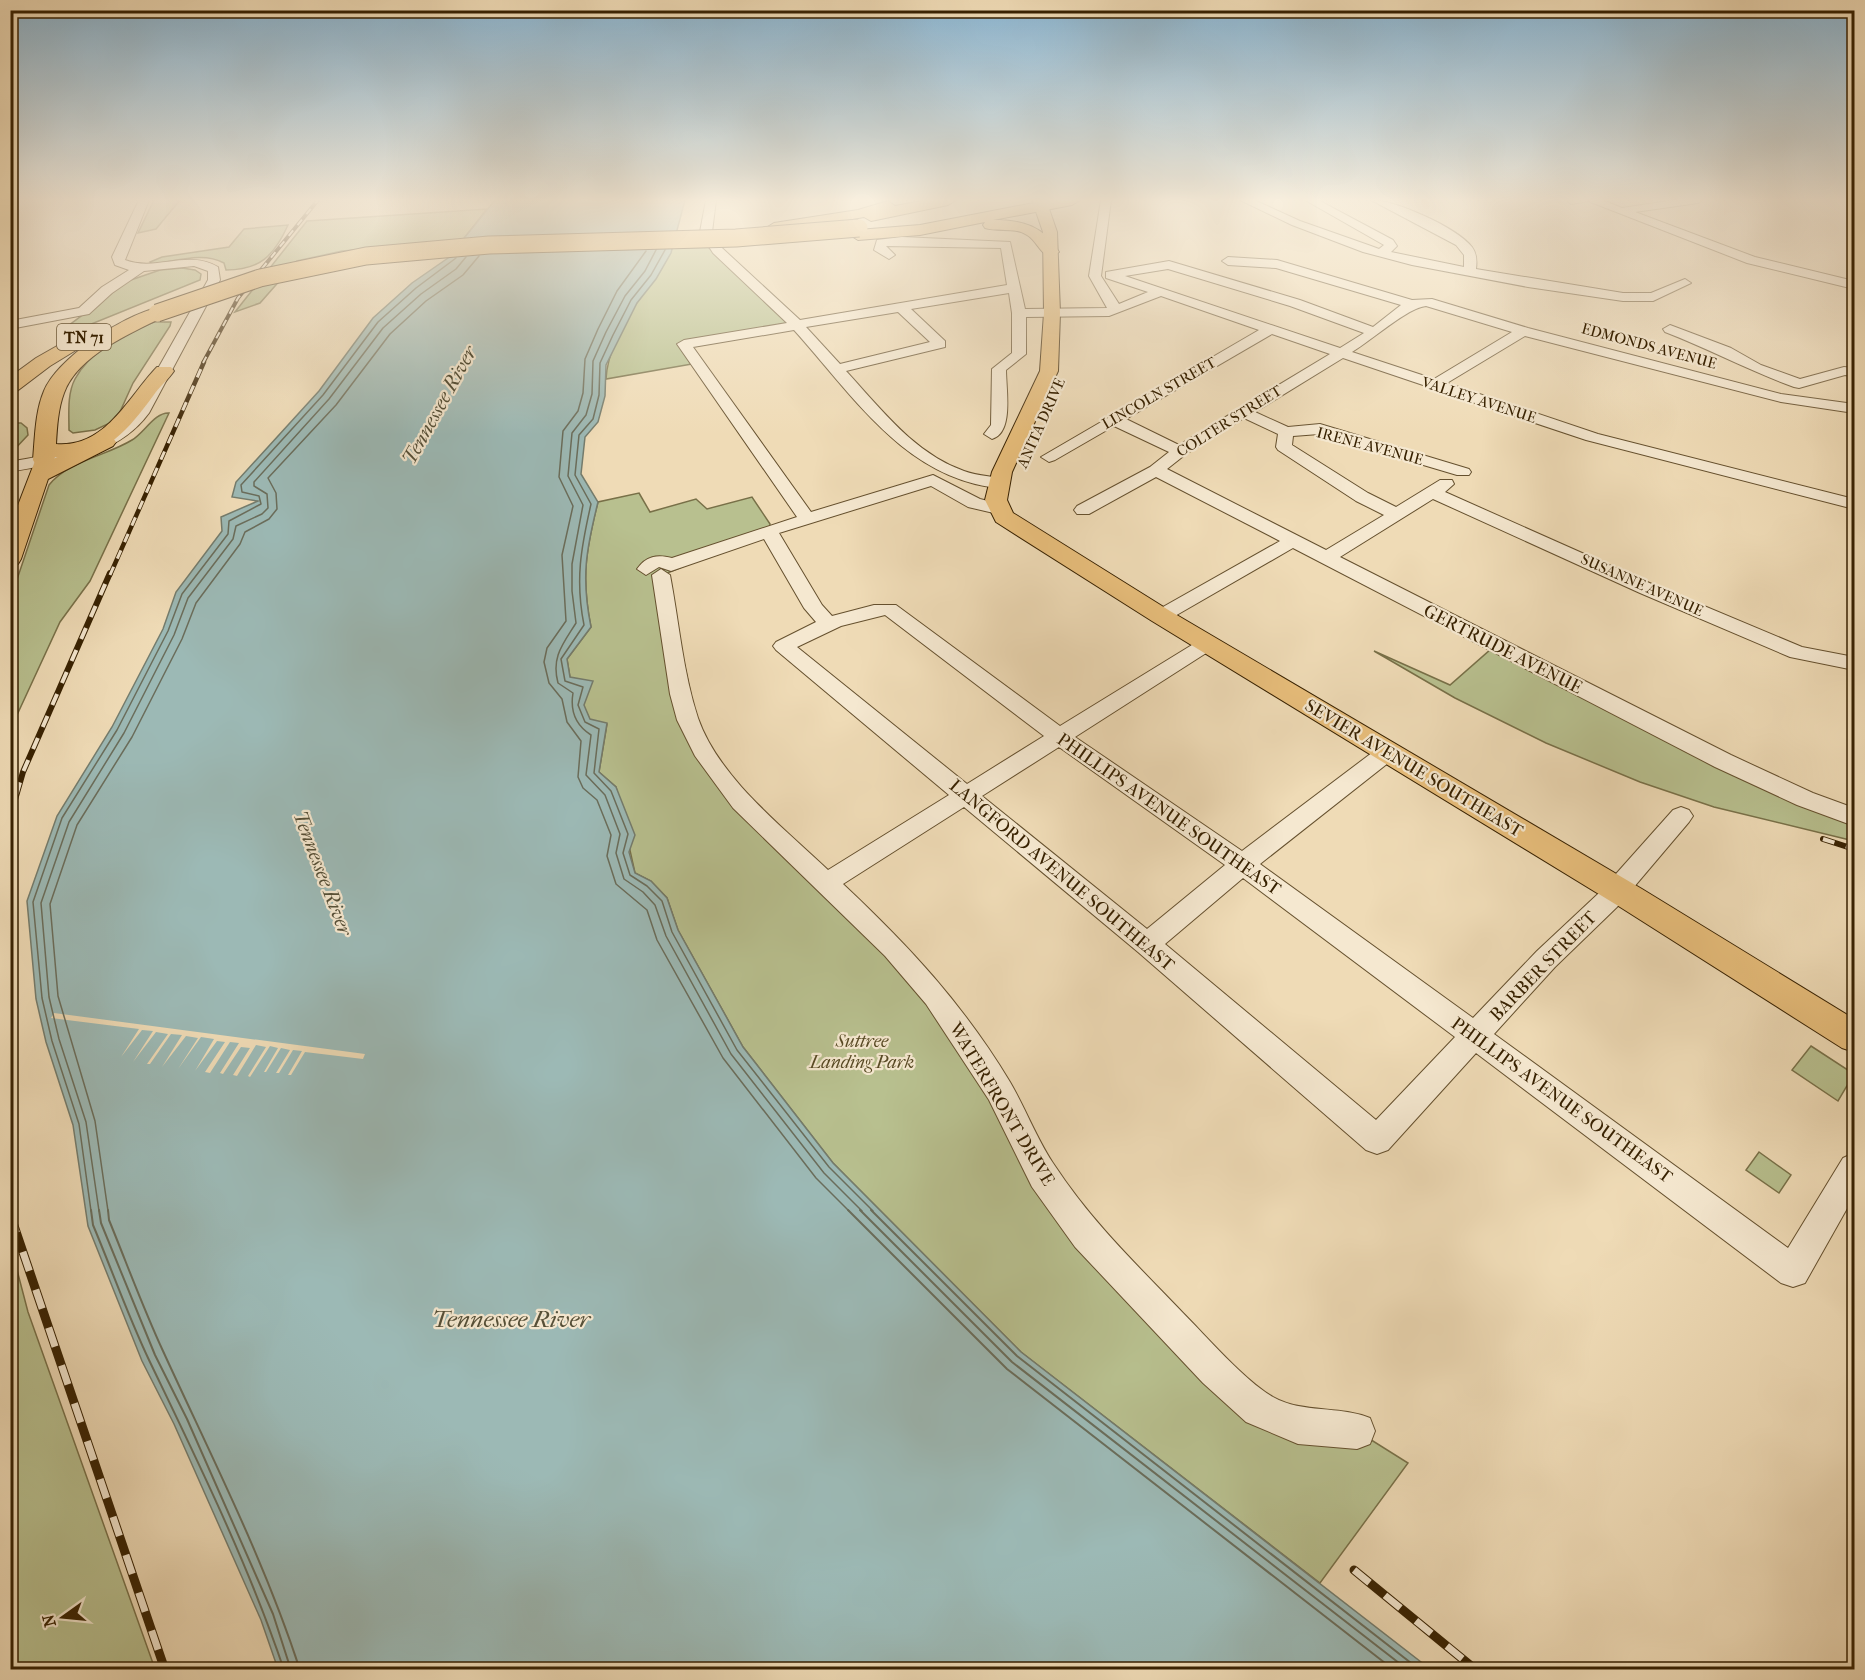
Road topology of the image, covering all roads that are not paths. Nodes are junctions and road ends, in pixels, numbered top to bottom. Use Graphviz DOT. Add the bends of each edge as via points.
graph roads {
  1 [pos="124,278"];
  2 [pos="214,278"];
  3 [pos="238,278"];
  4 [pos="260,278"];
  5 [pos="749,278"];
  6 [pos="1013,278"];
  7 [pos="1055,278"];
  8 [pos="1103,278"];
  9 [pos="1114,278"];
  10 [pos="1213,278"];
  11 [pos="1324,278"];
  12 [pos="1507,278"];
  13 [pos="1827,278"];
  14 [pos="1333,281"];
  15 [pos="1685,283"];
  16 [pos="1854,285"];
  17 [pos="1015,288"];
  18 [pos="1067,289"];
  19 [pos="1160,292"];
  20 [pos="1295,303"];
  21 [pos="1411,304"];
  22 [pos="161,307"];
  23 [pos="902,308"];
  24 [pos="1116,310"];
  25 [pos="1019,313"];
  26 [pos="1060,313"];
  27 [pos="796,324"];
  28 [pos="10,325"];
  29 [pos="1270,329"];
  30 [pos="1670,329"];
  31 [pos="1523,331"];
  32 [pos="1375,332"];
  33 [pos="1338,353"];
  34 [pos="837,369"];
  35 [pos="164,371"];
  36 [pos="10,372"];
  37 [pos="1854,372"];
  38 [pos="1433,386"];
  39 [pos="10,387"];
  40 [pos="10,403"];
  41 [pos="1854,408"];
  42 [pos="1244,412"];
  43 [pos="1113,419"];
  44 [pos="1286,432"];
  45 [pos="992,434"];
  46 [pos="106,442"];
  47 [pos="1180,451"];
  48 [pos="1049,457"];
  49 [pos="43,461"];
  50 [pos="10,467"];
  51 [pos="1156,470"];
  52 [pos="1434,493"];
  53 [pos="998,496"];
  54 [pos="1854,504"];
  55 [pos="1083,510"];
  56 [pos="1399,515"];
  57 [pos="807,519"];
  58 [pos="769,531"];
  59 [pos="1292,541"];
  60 [pos="1326,558"];
  61 [pos="10,559"];
  62 [pos="1161,616"];
  63 [pos="827,623"];
  64 [pos="1207,644"];
  65 [pos="1854,663"];
  66 [pos="1060,737"];
  67 [pos="1389,751"];
  68 [pos="966,796"];
  69 [pos="1681,816"];
  70 [pos="1854,817"];
  71 [pos="1242,864"];
  72 [pos="826,883"];
  73 [pos="1617,890"];
  74 [pos="1147,944"];
  75 [pos="1476,1036"];
  76 [pos="1854,1036"];
  77 [pos="1377,1140"];
  78 [pos="1854,1168"];
  79 [pos="1357,1431"];
  1 -- 28 [label="street" via="84,311"];
  2 -- 35 [label="street"];
  3 -- 22 [label="highway, TN 71, bridge"];
  4 -- 22 [label="highway, TN 71, bridge"];
  5 -- 27 [label="street"];
  6 -- 17 [label="street"];
  7 -- 26 [label="main road, ANITA DRIVE"];
  8 -- 24 [label="street"];
  9 -- 19 [label="street, VALLEY AVENUE"];
  10 -- 20 [label="street"];
  11 -- 14 [label="street, EDMONDS AVENUE"];
  12 -- 15 [label="street" via="1640,298 1653,297"];
  13 -- 16 [label="street"];
  14 -- 20 [label="street"];
  14 -- 21 [label="street, EDMONDS AVENUE"];
  17 -- 23 [label="street"];
  17 -- 25 [label="street"];
  18 -- 26 [label="main road, ANITA DRIVE"];
  19 -- 24 [label="street"];
  19 -- 29 [label="street, VALLEY AVENUE"];
  20 -- 32 [label="street"];
  21 -- 31 [label="street, EDMONDS AVENUE" via="1427,302"];
  21 -- 32 [label="street, COLTER STREET"];
  22 -- 36 [label="highway" via="135,309 82,331"];
  22 -- 39 [label="highway, TN 71" via="93,332"];
  22 -- 40 [label="highway, TN 71" via="75,352 28,385"];
  22 -- 49 [label="highway" via="70,368 55,389"];
  23 -- 27 [label="street"];
  23 -- 34 [label="street" via="940,344"];
  24 -- 26 [label="street"];
  25 -- 26 [label="street"];
  25 -- 45 [label="street" via="1018,354 999,369 999,425"];
  26 -- 53 [label="main road, ANITA DRIVE" via="1065,371 1038,439 1016,478"];
  27 -- 34 [label="street"];
  27 -- 57 [label="street" via="684,344"];
  29 -- 33 [label="street, VALLEY AVENUE"];
  29 -- 43 [label="street, LINCOLN STREET"];
  30 -- 37 [label="street" via="1799,384 1844,371"];
  31 -- 38 [label="street"];
  31 -- 41 [label="street, EDMONDS AVENUE" via="1781,398"];
  32 -- 33 [label="street, COLTER STREET"];
  33 -- 38 [label="street, VALLEY AVENUE"];
  33 -- 42 [label="street, COLTER STREET"];
  34 -- 53 [label="street" via="909,447"];
  35 -- 46 [label="street" via="135,422"];
  35 -- 49 [label="highway" via="114,433 72,449 54,451"];
  38 -- 54 [label="street, VALLEY AVENUE" via="1592,438"];
  42 -- 44 [label="street"];
  42 -- 47 [label="street, COLTER STREET"];
  43 -- 47 [label="street"];
  43 -- 48 [label="street, LINCOLN STREET"];
  44 -- 52 [label="street, IRENE AVENUE" via="1320,429 1463,472"];
  44 -- 56 [label="street" via="1284,447 1362,497"];
  46 -- 49 [label="main road" via="89,453 58,463"];
  47 -- 51 [label="street, COLTER STREET"];
  49 -- 50 [label="street"];
  49 -- 61 [label="main road"];
  51 -- 55 [label="street, COLTER STREET"];
  51 -- 59 [label="street, GERTRUDE AVENUE"];
  52 -- 56 [label="street"];
  52 -- 65 [label="street, SUSANNE AVENUE" via="1797,652"];
  53 -- 57 [label="street" via="974,502 933,480"];
  53 -- 62 [label="main road, SEVIER AVENUE SOUTHEAST" via="1015,526"];
  56 -- 60 [label="street"];
  57 -- 58 [label="street"];
  58 -- 63 [label="street"];
  58 -- 72 [label="street, WATERFRONT DRIVE" via="666,570 681,694 703,751 741,802"];
  59 -- 60 [label="street, GERTRUDE AVENUE"];
  59 -- 62 [label="street"];
  60 -- 70 [label="street, GERTRUDE AVENUE" via="1723,761"];
  62 -- 64 [label="main road, SEVIER AVENUE SOUTHEAST"];
  63 -- 66 [label="street, PHILLIPS AVENUE SOUTHEAST" via="866,611 889,609"];
  63 -- 68 [label="street, LANGFORD AVENUE SOUTHEAST" via="783,646"];
  64 -- 66 [label="street"];
  64 -- 67 [label="main road, SEVIER AVENUE SOUTHEAST"];
  66 -- 68 [label="street"];
  66 -- 71 [label="street, PHILLIPS AVENUE SOUTHEAST"];
  67 -- 71 [label="street"];
  67 -- 73 [label="main road, SEVIER AVENUE SOUTHEAST"];
  68 -- 72 [label="street"];
  68 -- 74 [label="street, LANGFORD AVENUE SOUTHEAST"];
  69 -- 73 [label="street, BARBER STREET"];
  71 -- 74 [label="street"];
  71 -- 75 [label="street, PHILLIPS AVENUE SOUTHEAST"];
  72 -- 79 [label="street, WATERFRONT DRIVE" via="894,948 936,996 999,1091 1043,1176 1086,1236 1215,1371 1258,1409 1298,1426"];
  73 -- 75 [label="street, BARBER STREET" via="1546,959"];
  73 -- 76 [label="main road, SEVIER AVENUE SOUTHEAST"];
  74 -- 77 [label="street, LANGFORD AVENUE SOUTHEAST"];
  75 -- 77 [label="street, BARBER STREET"];
  75 -- 78 [label="street, PHILLIPS AVENUE SOUTHEAST" via="1793,1271"];
}
